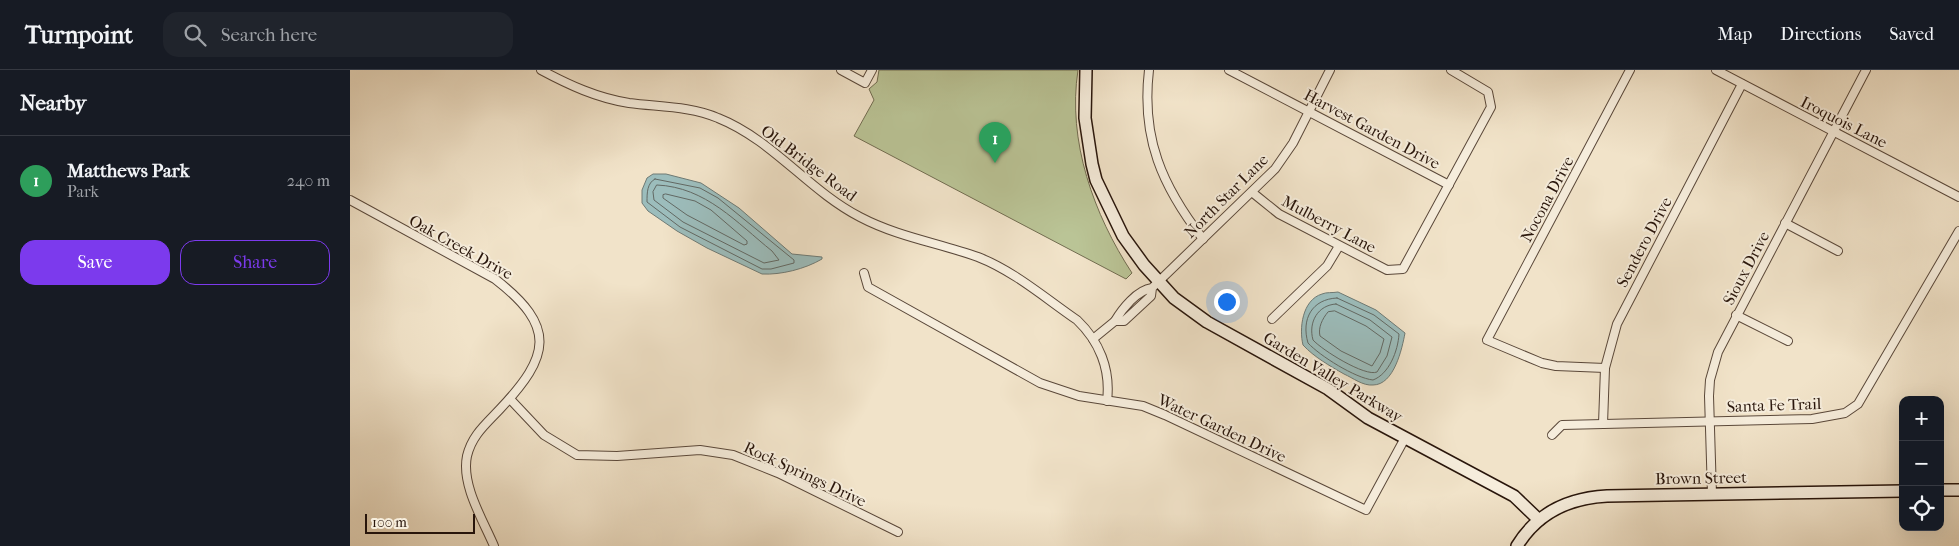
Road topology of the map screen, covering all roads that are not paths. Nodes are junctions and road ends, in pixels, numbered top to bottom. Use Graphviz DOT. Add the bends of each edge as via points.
graph roads {
  1 [pos="541,70"];
  2 [pos="842,70"];
  3 [pos="872,70"];
  4 [pos="1086,70"];
  5 [pos="1149,70"];
  6 [pos="1229,70"];
  7 [pos="1330,70"];
  8 [pos="1451,70"];
  9 [pos="1630,70"];
  10 [pos="1716,70"];
  11 [pos="1866,70"];
  12 [pos="1742,84"];
  13 [pos="1308,112"];
  14 [pos="1833,132"];
  15 [pos="1449,185"];
  16 [pos="1253,193"];
  17 [pos="1959,196"];
  18 [pos="350,200"];
  19 [pos="1785,223"];
  20 [pos="1959,231"];
  21 [pos="1204,238"];
  22 [pos="1339,246"];
  23 [pos="1838,251"];
  24 [pos="864,274"];
  25 [pos="1156,285"];
  26 [pos="1736,315"];
  27 [pos="1272,319"];
  28 [pos="1093,339"];
  29 [pos="1788,342"];
  30 [pos="1605,368"];
  31 [pos="510,399"];
  32 [pos="1107,401"];
  33 [pos="1708,421"];
  34 [pos="1603,424"];
  35 [pos="1552,435"];
  36 [pos="1405,438"];
  37 [pos="1944,490"];
  38 [pos="1959,490"];
  39 [pos="1899,491"];
  40 [pos="1712,494"];
  41 [pos="1539,520"];
  42 [pos="898,532"];
  43 [pos="494,546"];
  44 [pos="1517,546"];
  1 -- 28 [label="street, Old Bridge Road" via="569,85 612,100 673,107 718,118 773,150 838,204 892,231 996,266 1077,320"];
  2 -- 3 [label="street" via="865,83"];
  4 -- 25 [label="street, Garden Valley Parkway" via="1085,118 1096,180 1124,236"];
  5 -- 21 [label="street" via="1147,103 1154,149 1175,200"];
  6 -- 13 [label="street, Harvest Garden Drive"];
  7 -- 13 [label="street, North Star Lane"];
  8 -- 15 [label="street" via="1482,87 1490,96 1491,107"];
  9 -- 30 [label="street, Nocona Drive" via="1487,340 1542,364"];
  10 -- 12 [label="street, Iroquois Lane"];
  11 -- 14 [label="street, Sioux Drive"];
  12 -- 14 [label="street, Iroquois Lane"];
  12 -- 30 [label="street, Sendero Drive" via="1626,304"];
  13 -- 15 [label="street, Harvest Garden Drive"];
  13 -- 16 [label="street, North Star Lane" via="1284,157"];
  14 -- 17 [label="street, Iroquois Lane"];
  14 -- 19 [label="street, Sioux Drive"];
  15 -- 22 [label="street, Mulberry Lane" via="1407,266 1397,271 1387,270"];
  16 -- 21 [label="street, North Star Lane"];
  16 -- 22 [label="street, Mulberry Lane" via="1279,214"];
  18 -- 31 [label="street, Oak Creek Drive" via="495,279 516,294 540,334 533,370"];
  19 -- 23 [label="street"];
  19 -- 26 [label="street, Sioux Drive"];
  20 -- 33 [label="street, Santa Fe Trail" via="1858,404 1849,411 1812,419"];
  21 -- 25 [label="street, North Star Lane"];
  22 -- 27 [label="street" via="1323,271"];
  24 -- 32 [label="street, Water Garden Drive" via="868,287 1040,383"];
  25 -- 28 [label="street, North Star Lane" via="1144,289 1115,321"];
  25 -- 36 [label="street, Garden Valley Parkway" via="1207,322 1313,380 1368,418"];
  26 -- 29 [label="street"];
  26 -- 33 [label="street, Sioux Drive" via="1713,367"];
  28 -- 32 [label="street, Old Bridge Road" via="1107,374"];
  30 -- 34 [label="street, Sendero Drive"];
  31 -- 42 [label="street, Rock Springs Drive" via="544,435 578,455 617,456 700,450 733,455 784,476"];
  31 -- 43 [label="street, Oak Creek Drive" via="479,430 471,443 466,470"];
  32 -- 36 [label="street, Water Garden Drive" via="1143,406 1165,415 1366,510"];
  33 -- 34 [label="street, Santa Fe Trail"];
  33 -- 40 [label="street, Sioux Drive"];
  34 -- 35 [label="street, Santa Fe Trail" via="1562,426"];
  36 -- 41 [label="street, Garden Valley Parkway" via="1514,496"];
  37 -- 38 [label="street"];
  39 -- 40 [label="street, Brown Street"];
  40 -- 41 [label="street, Brown Street" via="1583,499 1562,506"];
  41 -- 44 [label="street, Brown Street"];
}
